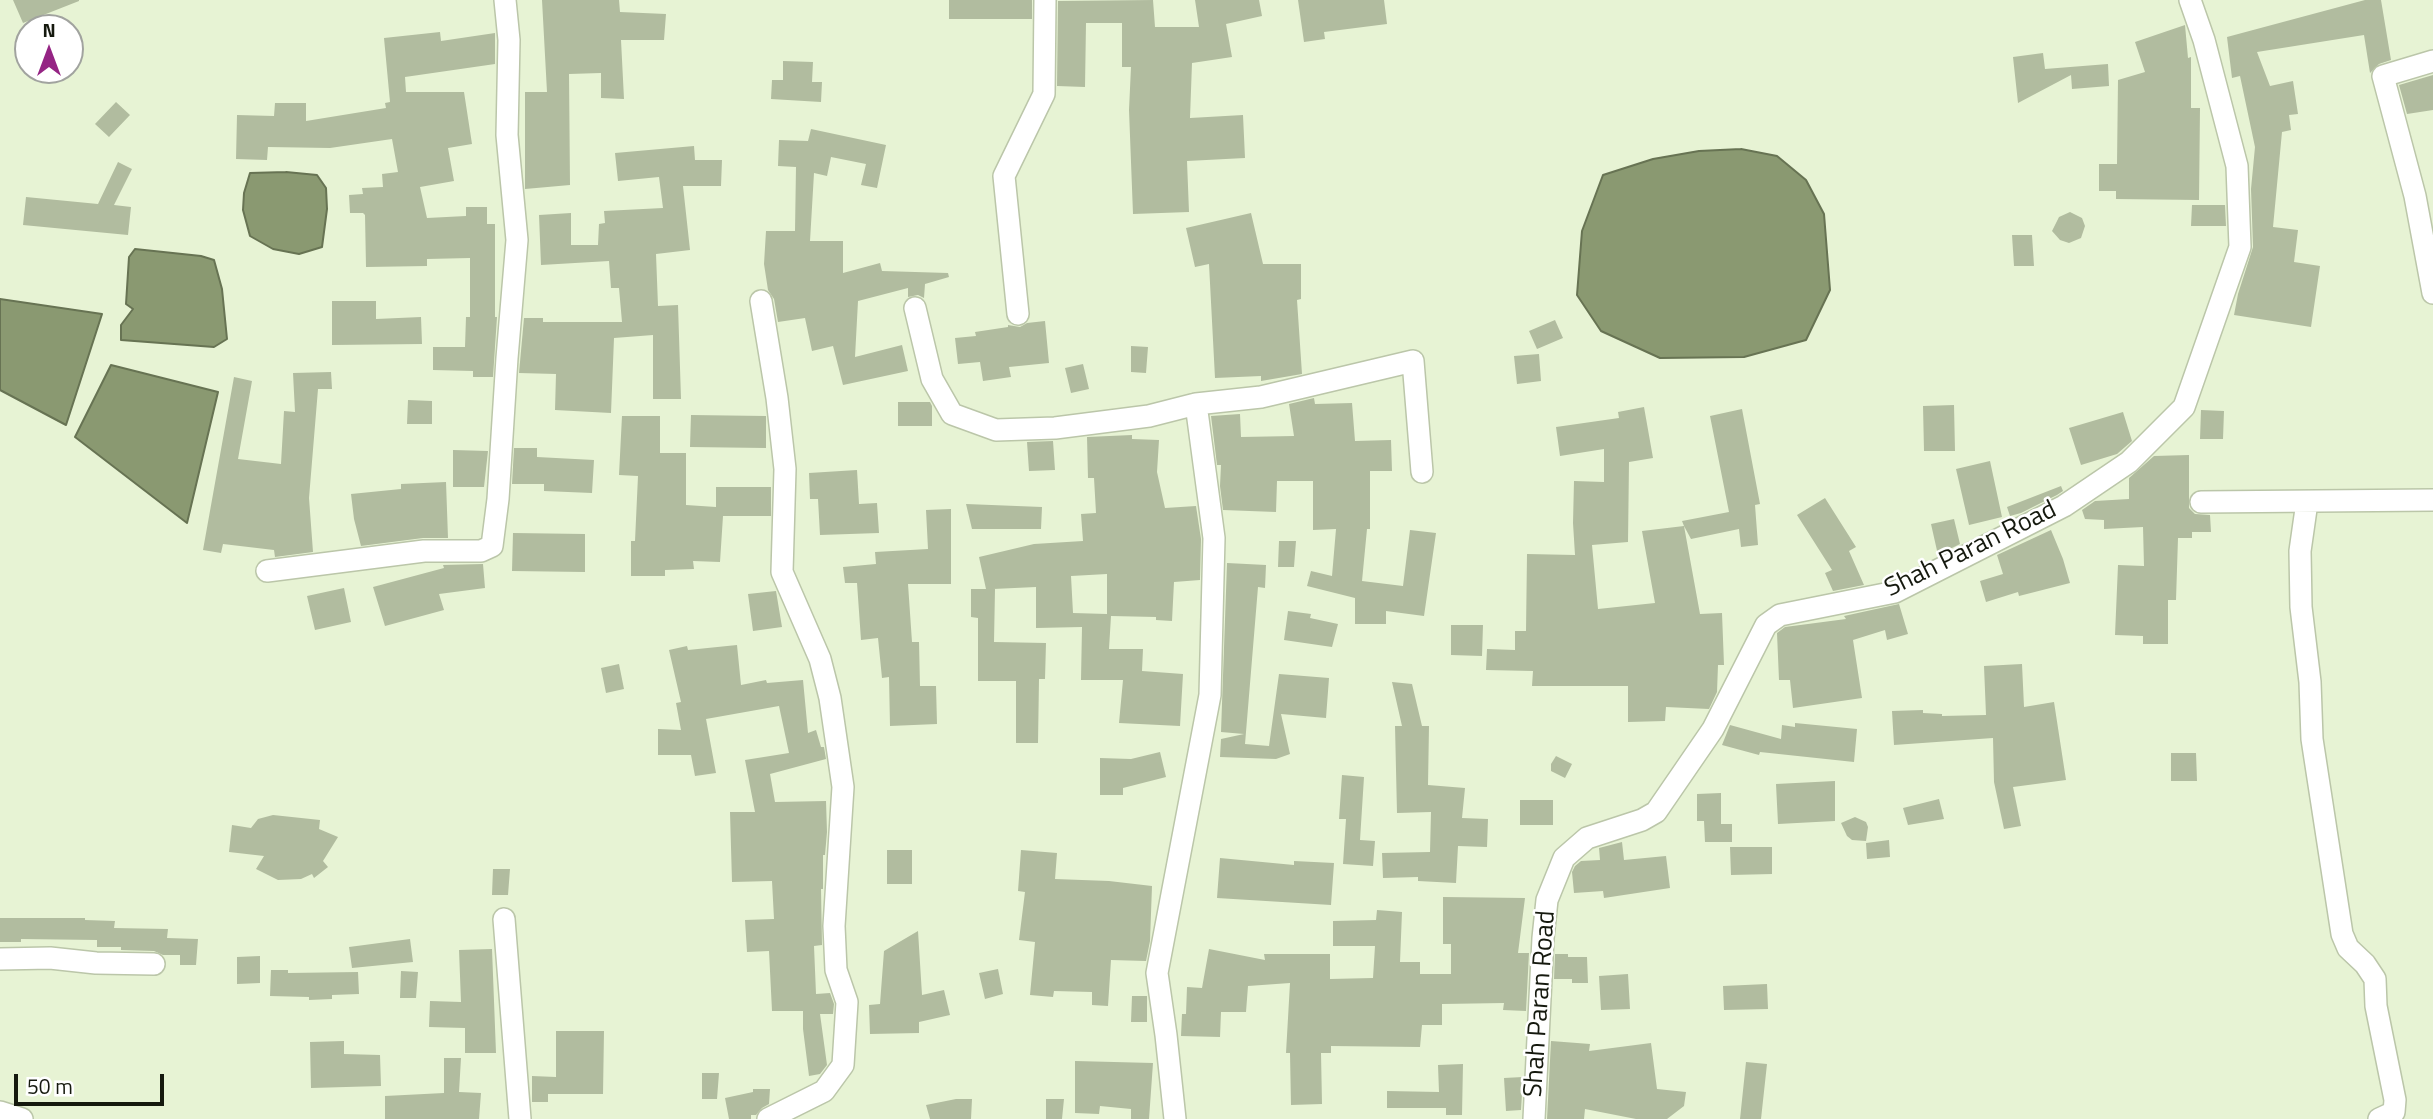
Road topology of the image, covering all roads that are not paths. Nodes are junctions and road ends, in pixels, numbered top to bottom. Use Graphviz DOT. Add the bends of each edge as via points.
graph roads {
  1 [pos="505,0"];
  2 [pos="1045,0"];
  3 [pos="2190,0"];
  4 [pos="2433,61"];
  5 [pos="2432,293"];
  6 [pos="761,301"];
  7 [pos="915,308"];
  8 [pos="1018,314"];
  9 [pos="1196,404"];
  10 [pos="1422,472"];
  11 [pos="2433,500"];
  12 [pos="2201,502"];
  13 [pos="2307,502"];
  14 [pos="267,570"];
  15 [pos="504,919"];
  16 [pos="0,959"];
  17 [pos="154,964"];
  18 [pos="0,1112"];
  19 [pos="22,1119"];
  20 [pos="520,1119"];
  21 [pos="768,1119"];
  22 [pos="1175,1119"];
  23 [pos="1534,1119"];
  24 [pos="2379,1119"];
  1 -- 14 [label="street" via="507,135 517,240 492,546 481,551 424,551"];
  2 -- 8 [label="street" via="1044,94 1004,176"];
  3 -- 23 [label="street, Shah Paran Road" via="2237,166 2240,247 2184,407 2129,462 2064,506 1895,592 1780,615 1766,625 1713,729 1656,812 1587,838 1563,858 1546,913"];
  4 -- 5 [label="street" via="2383,76 2415,196"];
  6 -- 21 [label="street" via="785,469 782,572 820,659 843,787 834,926 836,970 847,1002 843,1065 824,1091"];
  7 -- 9 [label="street" via="932,379 952,414 996,430 1149,416"];
  9 -- 10 [label="street" via="1261,397 1413,361"];
  9 -- 22 [label="street" via="1214,538 1210,695 1157,973"];
  11 -- 13 [label="street"];
  12 -- 13 [label="street"];
  13 -- 24 [label="street" via="2300,551 2301,607 2312,739 2342,934 2375,979 2376,1006 2396,1100 2394,1112"];
  15 -- 20 [label="street"];
  16 -- 17 [label="street"];
  18 -- 19 [label="street"];
}
